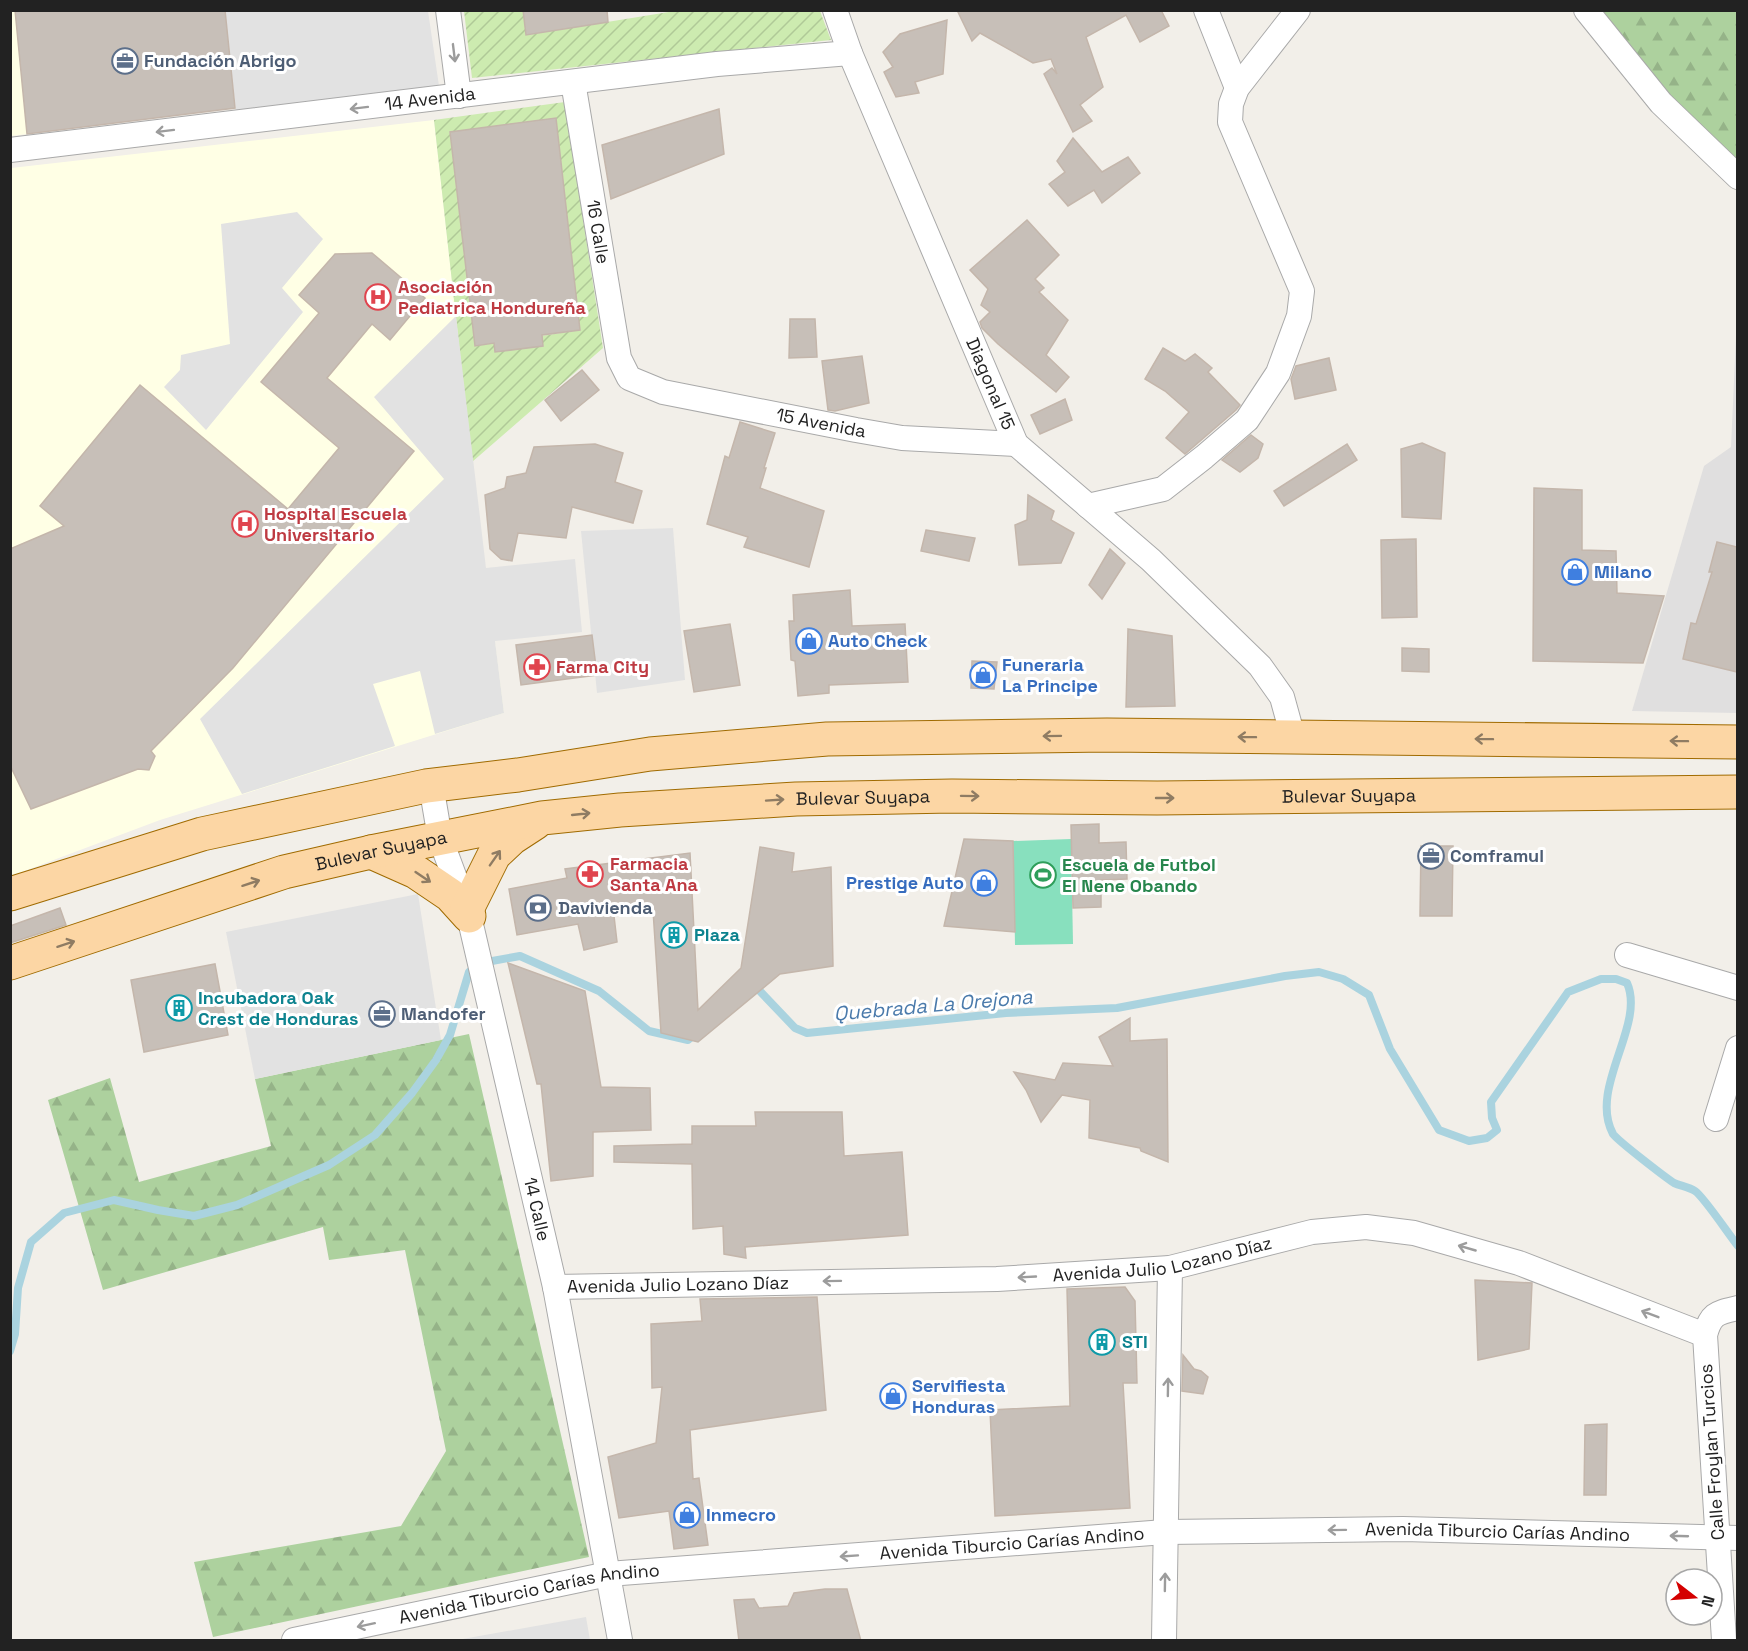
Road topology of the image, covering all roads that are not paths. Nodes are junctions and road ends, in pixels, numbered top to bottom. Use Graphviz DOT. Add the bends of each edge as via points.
graph roads {
  1 [pos="448,10"];
  2 [pos="835,10"];
  3 [pos="1206,10"];
  4 [pos="1298,10"];
  5 [pos="1586,10"];
  6 [pos="850,53"];
  7 [pos="573,82"];
  8 [pos="1238,88"];
  9 [pos="459,96"];
  10 [pos="10,150"];
  11 [pos="1737,177"];
  12 [pos="630,378"];
  13 [pos="1016,444"];
  14 [pos="1088,506"];
  15 [pos="1293,737"];
  16 [pos="1737,742"];
  17 [pos="431,785"];
  18 [pos="1737,792"];
  19 [pos="542,818"];
  20 [pos="440,838"];
  21 [pos="371,852"];
  22 [pos="10,894"];
  23 [pos="468,912"];
  24 [pos="1627,955"];
  25 [pos="10,963"];
  26 [pos="1737,988"];
  27 [pos="1737,1048"];
  28 [pos="1716,1119"];
  29 [pos="1170,1268"];
  30 [pos="555,1287"];
  31 [pos="1737,1308"];
  32 [pos="1705,1335"];
  33 [pos="1166,1532"];
  34 [pos="1728,1538"];
  35 [pos="608,1574"];
  36 [pos="294,1641"];
  37 [pos="621,1641"];
  38 [pos="1164,1641"];
  39 [pos="1724,1641"];
  1 -- 9 [label="street, one-way"];
  2 -- 6 [label="street, Diagonal 15"];
  3 -- 8 [label="street"];
  4 -- 8 [label="street"];
  5 -- 11 [label="street" via="1661,103"];
  6 -- 7 [label="street, 14 Avenida"];
  6 -- 13 [label="street, Diagonal 15"];
  7 -- 9 [label="street, 14 Avenida"];
  7 -- 12 [label="street, 16 Calle" via="619,358"];
  8 -- 14 [label="street" via="1230,122 1302,291 1299,316 1278,372 1247,420 1163,489"];
  9 -- 10 [label="street, 14 Avenida, one-way"];
  12 -- 13 [label="street, 15 Avenida" via="663,392 856,430 912,438"];
  13 -- 14 [label="street, Diagonal 15"];
  14 -- 15 [label="street, Diagonal 15" via="1260,666 1282,697"];
  16 -- 15 [label="main road, one-way"];
  15 -- 17 [label="main road, one-way" via="827,739 650,754"];
  17 -- 20 [label="street, 14 Calle"];
  17 -- 22 [label="main road" via="202,834"];
  19 -- 18 [label="main road, Bulevar Suyapa, one-way" via="796,799"];
  19 -- 20 [label="main road, Bulevar Suyapa"];
  23 -- 19 [label="main road, one-way" via="494,855"];
  20 -- 21 [label="main road, Bulevar Suyapa"];
  20 -- 23 [label="street, 14 Calle"];
  21 -- 23 [label="main road, one-way" via="416,872"];
  25 -- 21 [label="main road, Bulevar Suyapa, one-way" via="284,872"];
  23 -- 30 [label="street, 14 Calle"];
  24 -- 26 [label="street"];
  27 -- 28 [label="street"];
  29 -- 30 [label="street, Avenida Julio Lozano Díaz, one-way" via="997,1279"];
  32 -- 29 [label="street, Avenida Julio Lozano Díaz, one-way" via="1519,1263 1414,1233 1366,1227 1312,1232"];
  33 -- 29 [label="street, one-way"];
  30 -- 35 [label="street, 14 Calle"];
  31 -- 32 [label="street" via="1720,1312 1708,1321"];
  32 -- 34 [label="street, Calle Froylan Turcios"];
  34 -- 33 [label="street, Avenida Tiburcio Carías Andino, one-way" via="1403,1529"];
  33 -- 35 [label="street, Avenida Tiburcio Carías Andino, one-way"];
  38 -- 33 [label="street, one-way"];
  34 -- 39 [label="street, Calle Froylan Turcios"];
  35 -- 36 [label="street, Avenida Tiburcio Carías Andino, one-way"];
  35 -- 37 [label="street, 14 Calle"];
}
